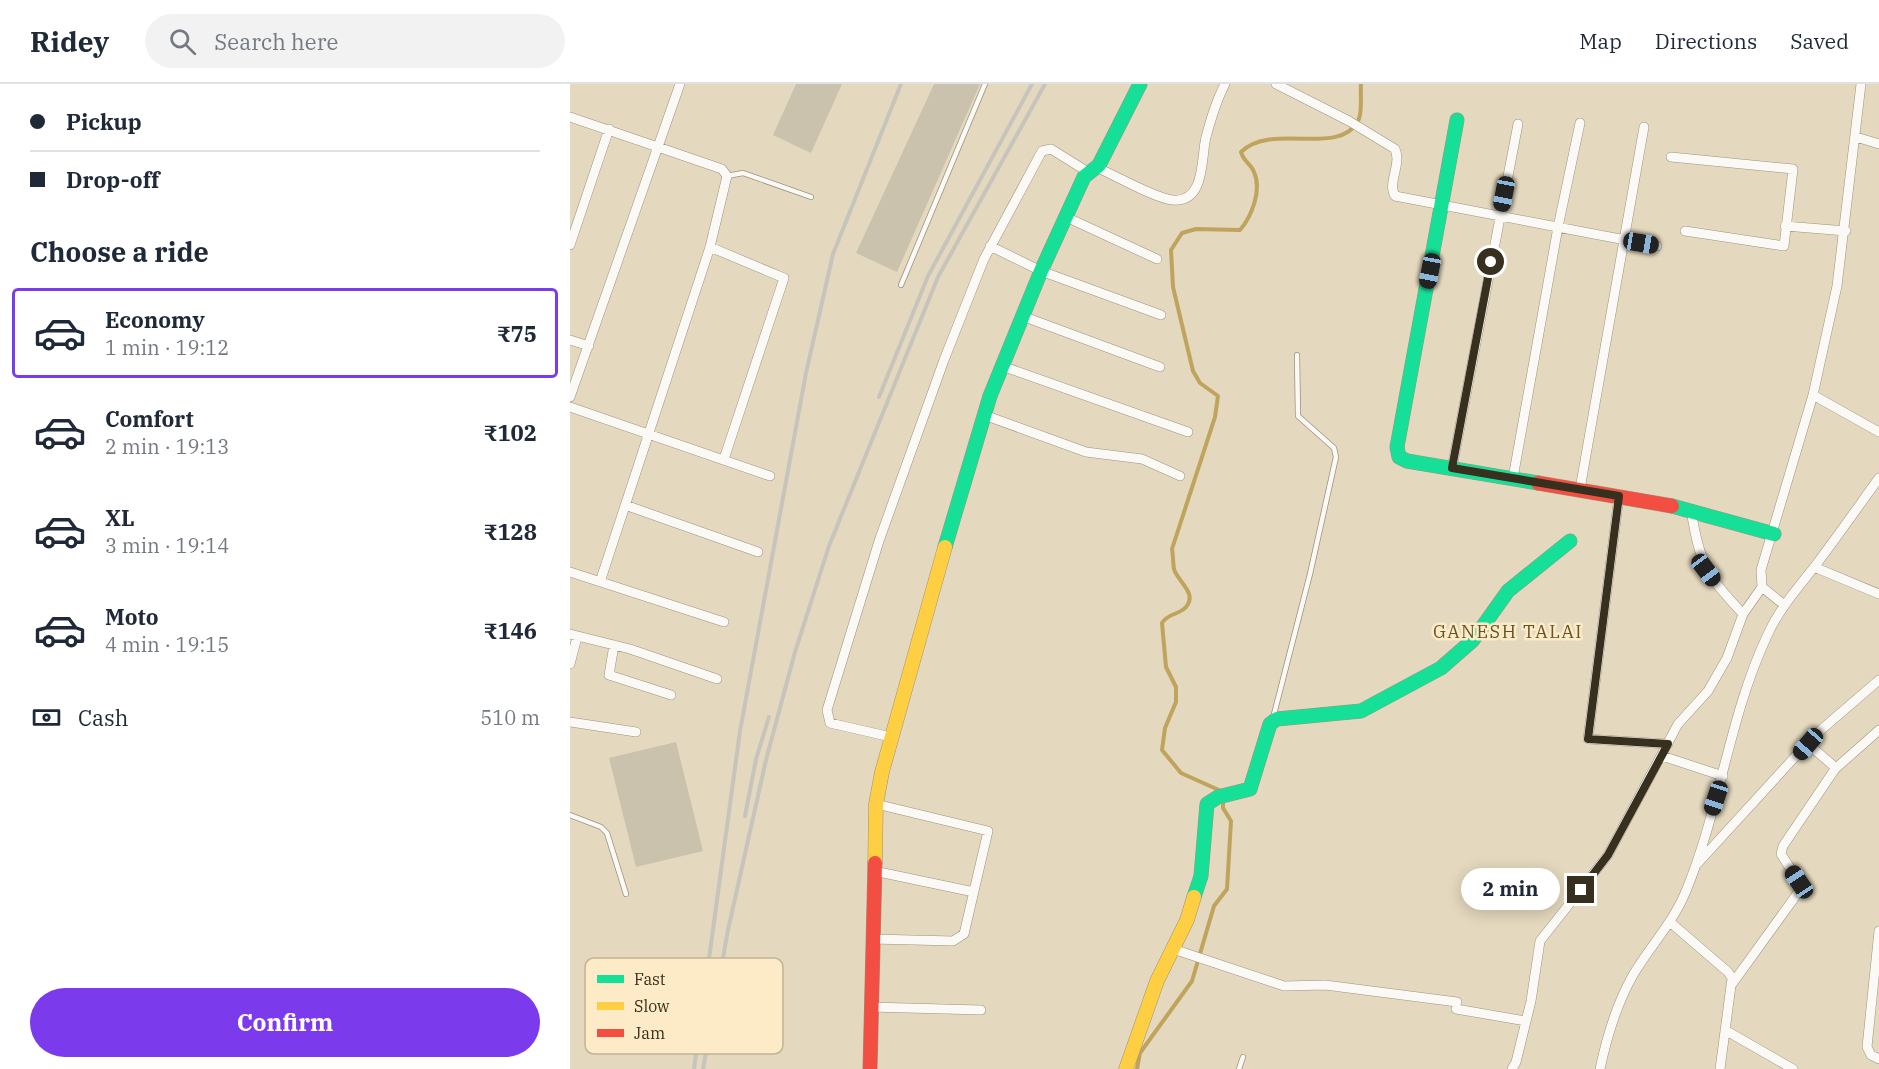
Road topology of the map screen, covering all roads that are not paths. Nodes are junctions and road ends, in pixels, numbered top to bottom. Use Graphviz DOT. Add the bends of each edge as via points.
graph roads {
  1 [pos="680,84"];
  2 [pos="985,84"];
  3 [pos="1140,84"];
  4 [pos="1225,84"];
  5 [pos="1276,84"];
  6 [pos="1861,84"];
  7 [pos="570,117"];
  8 [pos="1457,120"];
  9 [pos="1580,123"];
  10 [pos="1518,124"];
  11 [pos="1644,127"];
  12 [pos="609,129"];
  13 [pos="1856,137"];
  14 [pos="1879,144"];
  15 [pos="659,147"];
  16 [pos="1671,157"];
  17 [pos="1092,170"];
  18 [pos="728,176"];
  19 [pos="811,197"];
  20 [pos="1442,205"];
  21 [pos="1066,217"];
  22 [pos="1500,217"];
  23 [pos="1785,226"];
  24 [pos="1558,227"];
  25 [pos="1685,231"];
  26 [pos="1846,231"];
  27 [pos="1625,240"];
  28 [pos="570,246"];
  29 [pos="990,246"];
  30 [pos="1657,246"];
  31 [pos="710,247"];
  32 [pos="1157,259"];
  33 [pos="1041,271"];
  34 [pos="901,285"];
  35 [pos="1161,315"];
  36 [pos="1022,316"];
  37 [pos="570,340"];
  38 [pos="589,346"];
  39 [pos="1297,355"];
  40 [pos="1002,366"];
  41 [pos="1160,367"];
  42 [pos="1813,395"];
  43 [pos="570,397"];
  44 [pos="570,406"];
  45 [pos="984,415"];
  46 [pos="1188,432"];
  47 [pos="1879,432"];
  48 [pos="650,434"];
  49 [pos="724,459"];
  50 [pos="1452,468"];
  51 [pos="770,476"];
  52 [pos="1180,476"];
  53 [pos="1512,478"];
  54 [pos="1879,478"];
  55 [pos="1580,489"];
  56 [pos="1619,496"];
  57 [pos="625,505"];
  58 [pos="1690,510"];
  59 [pos="1774,534"];
  60 [pos="1570,542"];
  61 [pos="758,552"];
  62 [pos="1814,567"];
  63 [pos="570,572"];
  64 [pos="600,582"];
  65 [pos="1762,587"];
  66 [pos="1879,594"];
  67 [pos="1783,604"];
  68 [pos="1743,614"];
  69 [pos="724,622"];
  70 [pos="574,635"];
  71 [pos="614,645"];
  72 [pos="570,664"];
  73 [pos="717,679"];
  74 [pos="1879,680"];
  75 [pos="671,695"];
  76 [pos="1273,721"];
  77 [pos="570,722"];
  78 [pos="1879,730"];
  79 [pos="636,732"];
  80 [pos="891,737"];
  81 [pos="1668,744"];
  82 [pos="1808,744"];
  83 [pos="1662,756"];
  84 [pos="1836,768"];
  85 [pos="1723,776"];
  86 [pos="876,804"];
  87 [pos="570,815"];
  88 [pos="1695,866"];
  89 [pos="874,871"];
  90 [pos="974,892"];
  91 [pos="626,894"];
  92 [pos="1670,922"];
  93 [pos="1879,931"];
  94 [pos="872,939"];
  95 [pos="1173,949"];
  96 [pos="1732,984"];
  97 [pos="870,1007"];
  98 [pos="981,1010"];
  99 [pos="1526,1021"];
  100 [pos="1725,1030"];
  101 [pos="1243,1057"];
  102 [pos="1879,1059"];
  103 [pos="870,1069"];
  104 [pos="1126,1069"];
  105 [pos="1239,1069"];
  106 [pos="1512,1069"];
  107 [pos="1600,1069"];
  108 [pos="1720,1069"];
  109 [pos="1793,1069"];
  1 -- 15 [label="street"];
  2 -- 34 [label="lane"];
  3 -- 17 [label="street"];
  4 -- 17 [label="street" via="1206,137 1203,171 1194,190 1185,198 1171,200"];
  5 -- 20 [label="street" via="1349,121 1397,152 1393,194"];
  6 -- 13 [label="street"];
  7 -- 12 [label="street"];
  8 -- 20 [label="street"];
  9 -- 24 [label="street"];
  10 -- 22 [label="street"];
  11 -- 27 [label="street"];
  12 -- 15 [label="street"];
  12 -- 28 [label="street"];
  13 -- 14 [label="street"];
  13 -- 26 [label="street"];
  15 -- 18 [label="street" via="722,169"];
  15 -- 38 [label="street"];
  16 -- 23 [label="street" via="1793,169"];
  17 -- 21 [label="street"];
  17 -- 29 [label="street" via="1051,149 1042,151"];
  18 -- 19 [label="lane" via="743,172"];
  18 -- 31 [label="street"];
  20 -- 22 [label="street"];
  20 -- 50 [label="street" via="1397,447 1399,457 1407,461"];
  21 -- 32 [label="street"];
  21 -- 33 [label="street"];
  22 -- 24 [label="street"];
  22 -- 50 [label="street"];
  23 -- 25 [label="street" via="1784,246"];
  23 -- 26 [label="street"];
  24 -- 27 [label="street"];
  24 -- 53 [label="street"];
  26 -- 42 [label="street"];
  27 -- 30 [label="street"];
  27 -- 55 [label="street"];
  29 -- 33 [label="street"];
  29 -- 80 [label="street" via="914,438 827,710 830,723"];
  31 -- 48 [label="street"];
  31 -- 49 [label="street" via="784,278"];
  33 -- 35 [label="street"];
  33 -- 36 [label="street"];
  36 -- 40 [label="street"];
  36 -- 41 [label="street"];
  37 -- 38 [label="street"];
  38 -- 43 [label="street"];
  39 -- 76 [label="lane" via="1298,416 1334,448 1336,457"];
  40 -- 45 [label="street"];
  40 -- 46 [label="street"];
  42 -- 47 [label="street"];
  42 -- 59 [label="street"];
  44 -- 48 [label="street"];
  45 -- 52 [label="street" via="1086,452 1142,459"];
  45 -- 80 [label="street"];
  48 -- 49 [label="street"];
  48 -- 57 [label="street"];
  49 -- 51 [label="street"];
  50 -- 53 [label="street"];
  53 -- 55 [label="street"];
  54 -- 62 [label="street"];
  55 -- 56 [label="street"];
  56 -- 58 [label="street"];
  56 -- 81 [label="street" via="1588,739"];
  57 -- 61 [label="street"];
  57 -- 64 [label="street"];
  58 -- 59 [label="street"];
  58 -- 68 [label="street" via="1697,549 1706,570"];
  59 -- 65 [label="street" via="1761,570"];
  60 -- 76 [label="street" via="1508,591 1473,640 1441,668 1361,711"];
  62 -- 66 [label="street"];
  62 -- 67 [label="street"];
  63 -- 64 [label="street"];
  64 -- 69 [label="street"];
  65 -- 67 [label="street"];
  65 -- 68 [label="street"];
  67 -- 85 [label="street" via="1747,684"];
  68 -- 81 [label="street" via="1727,658 1708,691 1678,724"];
  70 -- 71 [label="street"];
  70 -- 72 [label="street"];
  71 -- 73 [label="street"];
  71 -- 75 [label="street" via="609,675"];
  74 -- 82 [label="street"];
  76 -- 95 [label="street" via="1251,786 1207,804 1201,876"];
  77 -- 79 [label="street"];
  78 -- 84 [label="street"];
  80 -- 86 [label="street"];
  81 -- 83 [label="street"];
  82 -- 84 [label="street"];
  82 -- 88 [label="street"];
  83 -- 85 [label="street"];
  83 -- 99 [label="street" via="1608,855 1540,941"];
  84 -- 96 [label="street" via="1781,849 1800,890"];
  85 -- 88 [label="street"];
  86 -- 89 [label="street"];
  86 -- 90 [label="street" via="988,831"];
  87 -- 91 [label="lane" via="607,833"];
  88 -- 92 [label="street"];
  89 -- 90 [label="street"];
  89 -- 94 [label="street"];
  90 -- 94 [label="street" via="964,934 958,939"];
  92 -- 96 [label="street" via="1728,972"];
  92 -- 107 [label="street" via="1632,976 1615,1012"];
  93 -- 102 [label="street" via="1867,1047"];
  94 -- 97 [label="street"];
  95 -- 99 [label="street" via="1284,986 1325,985"];
  95 -- 104 [label="street" via="1157,981"];
  96 -- 100 [label="street"];
  97 -- 98 [label="street"];
  97 -- 103 [label="street"];
  99 -- 106 [label="street"];
  100 -- 108 [label="street"];
  100 -- 109 [label="street"];
  101 -- 105 [label="lane"];
}
